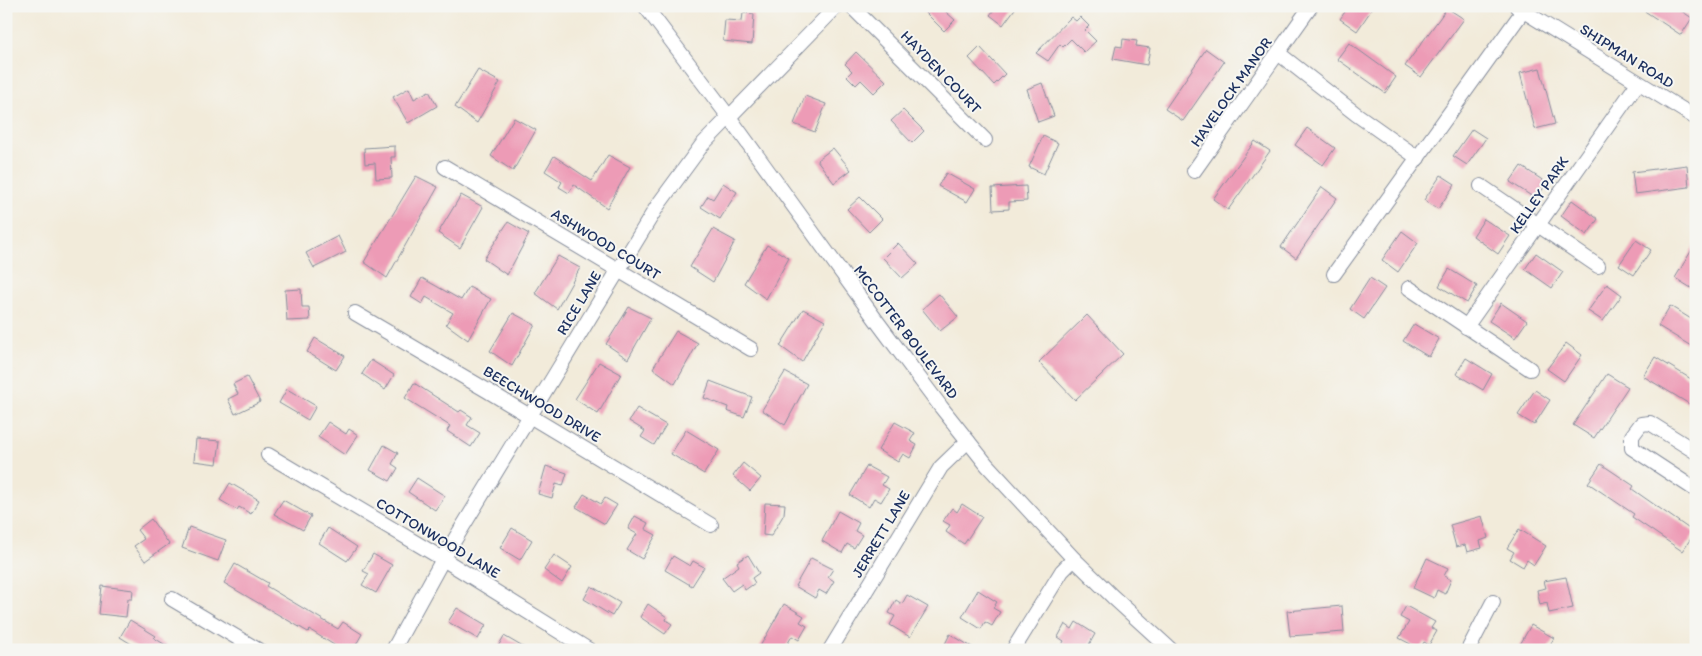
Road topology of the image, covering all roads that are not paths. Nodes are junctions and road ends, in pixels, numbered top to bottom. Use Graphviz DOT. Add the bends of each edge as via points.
graph roads {
  1 [pos="645,6"];
  2 [pos="837,6"];
  3 [pos="851,6"];
  4 [pos="1311,6"];
  5 [pos="1520,9"];
  6 [pos="1278,53"];
  7 [pos="1638,83"];
  8 [pos="729,117"];
  9 [pos="1696,118"];
  10 [pos="985,140"];
  11 [pos="1418,158"];
  12 [pos="445,167"];
  13 [pos="1194,171"];
  14 [pos="1481,186"];
  15 [pos="1538,225"];
  16 [pos="1598,266"];
  17 [pos="618,269"];
  18 [pos="1334,274"];
  19 [pos="1409,288"];
  20 [pos="355,313"];
  21 [pos="1466,327"];
  22 [pos="751,349"];
  23 [pos="1530,369"];
  24 [pos="530,416"];
  25 [pos="968,441"];
  26 [pos="1696,452"];
  27 [pos="268,455"];
  28 [pos="1696,490"];
  29 [pos="711,525"];
  30 [pos="443,559"];
  31 [pos="1074,559"];
  32 [pos="172,599"];
  33 [pos="1493,602"];
  34 [pos="258,650"];
  35 [pos="393,650"];
  36 [pos="589,650"];
  37 [pos="830,650"];
  38 [pos="1013,650"];
  39 [pos="1171,650"];
  40 [pos="1468,650"];
  1 -- 8 [label="street, MCCOTTER BOULEVARD"];
  2 -- 8 [label="street, RICE LANE"];
  3 -- 10 [label="street, HAYDEN COURT"];
  4 -- 6 [label="street, HAVELOCK MANOR"];
  5 -- 7 [label="street, SHIPMAN ROAD"];
  5 -- 11 [label="street"];
  6 -- 11 [label="street"];
  6 -- 13 [label="street, HAVELOCK MANOR"];
  7 -- 9 [label="street, SHIPMAN ROAD"];
  7 -- 15 [label="street, KELLEY PARK"];
  8 -- 17 [label="street, RICE LANE" via="682,170"];
  8 -- 25 [label="street, MCCOTTER BOULEVARD"];
  11 -- 18 [label="street"];
  12 -- 17 [label="street, ASHWOOD COURT"];
  14 -- 15 [label="street"];
  15 -- 16 [label="street"];
  15 -- 21 [label="street, KELLEY PARK"];
  17 -- 22 [label="street, ASHWOOD COURT"];
  17 -- 24 [label="street, RICE LANE"];
  19 -- 21 [label="street"];
  20 -- 24 [label="street, BEECHWOOD DRIVE"];
  21 -- 23 [label="street"];
  24 -- 29 [label="street, BEECHWOOD DRIVE"];
  24 -- 30 [label="street, RICE LANE"];
  25 -- 31 [label="street, MCCOTTER BOULEVARD"];
  25 -- 37 [label="street, JERRETT LANE" via="941,467"];
  26 -- 28 [label="street" via="1650,423 1640,424 1632,436 1632,448"];
  27 -- 30 [label="street, COTTONWOOD LANE"];
  30 -- 35 [label="street, RICE LANE"];
  30 -- 36 [label="street, COTTONWOOD LANE"];
  31 -- 38 [label="street" via="1062,571"];
  31 -- 39 [label="street, MCCOTTER BOULEVARD"];
  32 -- 34 [label="street"];
  33 -- 40 [label="street"];
}
